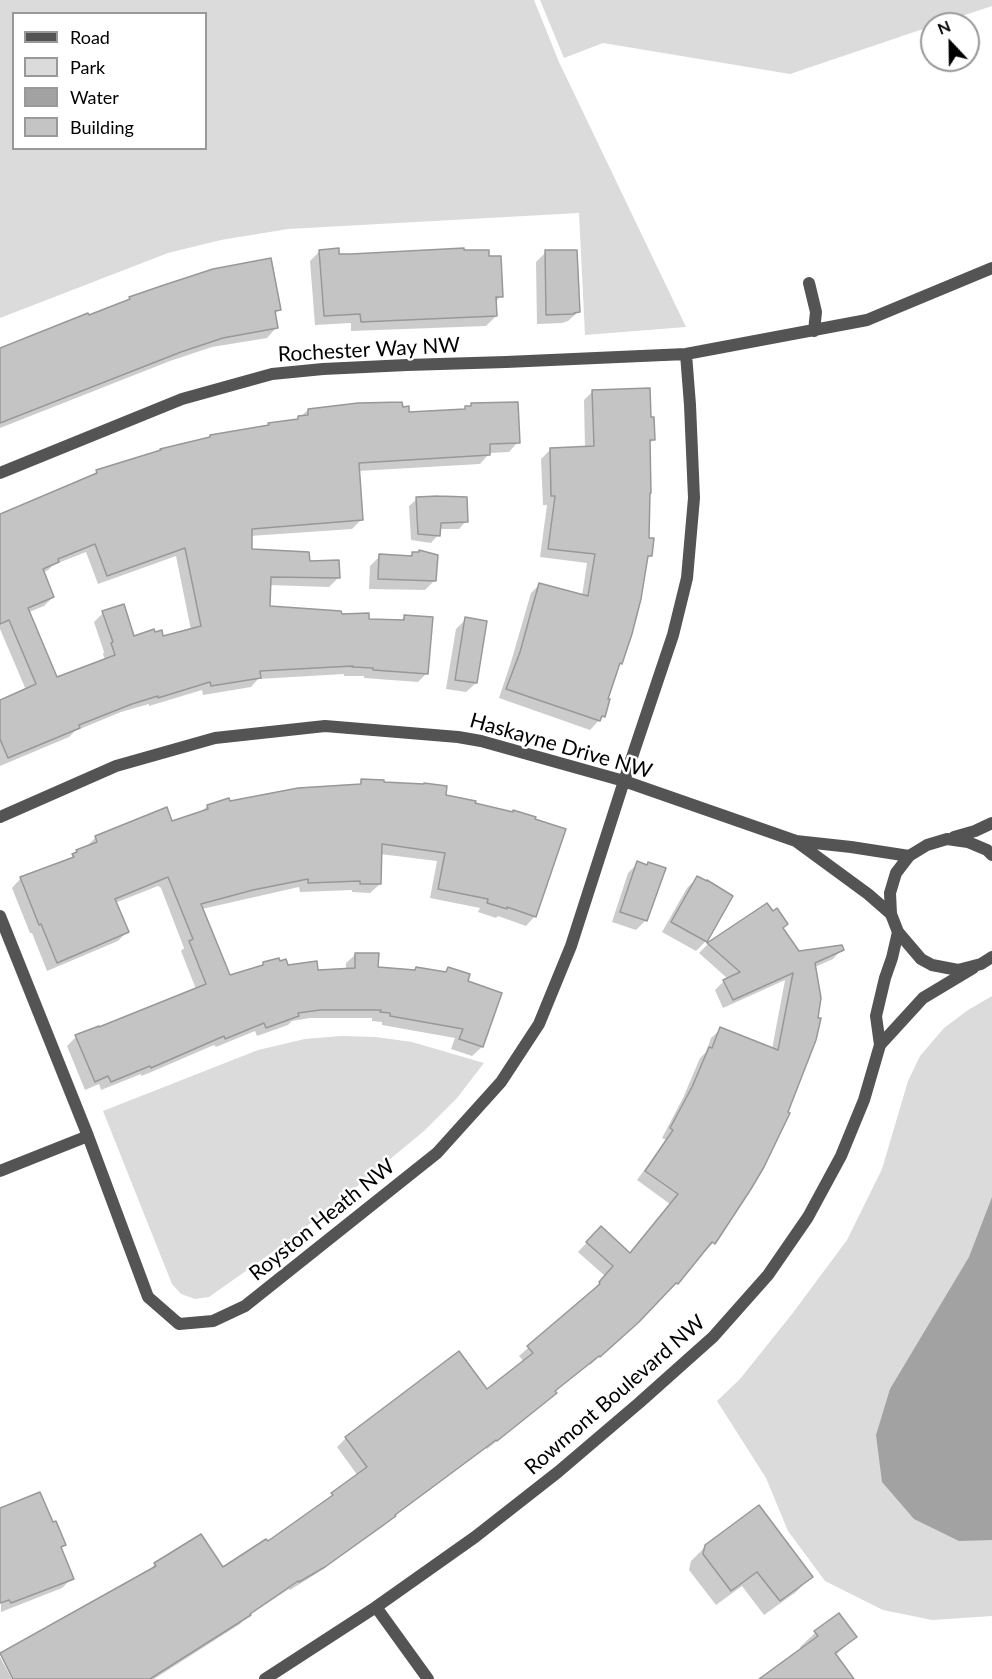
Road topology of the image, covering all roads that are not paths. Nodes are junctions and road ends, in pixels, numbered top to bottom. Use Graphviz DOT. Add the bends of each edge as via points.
graph roads {
  1 [pos="992,268"];
  2 [pos="808,283"];
  3 [pos="814,331"];
  4 [pos="686,354"];
  5 [pos="0,473"];
  6 [pos="624,781"];
  7 [pos="0,817"];
  8 [pos="992,823"];
  9 [pos="947,839"];
  10 [pos="796,841"];
  11 [pos="992,855"];
  12 [pos="909,856"];
  13 [pos="891,914"];
  14 [pos="0,916"];
  15 [pos="898,932"];
  16 [pos="986,960"];
  17 [pos="880,1045"];
  18 [pos="88,1136"];
  19 [pos="0,1171"];
  20 [pos="376,1607"];
  21 [pos="264,1679"];
  22 [pos="428,1679"];
  1 -- 3 [label="street, Rochester Way NW" via="867,320"];
  2 -- 3 [label="street" via="816,312"];
  3 -- 4 [label="street, Rochester Way NW"];
  4 -- 5 [label="street, Rochester Way NW" via="406,364 272,374 182,399"];
  4 -- 6 [label="street, Royston Heath NW" via="694,498 687,578 673,635"];
  6 -- 7 [label="street, Haskayne Drive NW" via="481,741 325,726 215,738 116,765"];
  6 -- 10 [label="street, Haskayne Drive NW"];
  6 -- 18 [label="street, Royston Heath NW" via="571,946 539,1024 501,1082 437,1153 245,1306 213,1321 179,1324 148,1297"];
  8 -- 9 [label="street"];
  9 -- 11 [label="street" via="968,842"];
  9 -- 12 [label="street"];
  10 -- 12 [label="street, Haskayne Drive NW"];
  10 -- 13 [label="street, Haskayne Drive NW"];
  12 -- 13 [label="street" via="893,883"];
  13 -- 15 [label="street"];
  14 -- 18 [label="street, Royston Heath NW"];
  15 -- 16 [label="street" via="921,959 932,965 957,970"];
  15 -- 17 [label="street, Rowmont Boulevard NW" via="876,1016"];
  16 -- 17 [label="street, Rowmont Boulevard NW" via="923,998"];
  17 -- 20 [label="street, Rowmont Boulevard NW" via="864,1100 841,1156 808,1217 768,1275 713,1337 558,1472"];
  18 -- 19 [label="street"];
  20 -- 21 [label="street, Rowmont Boulevard NW"];
  20 -- 22 [label="street"];
}
